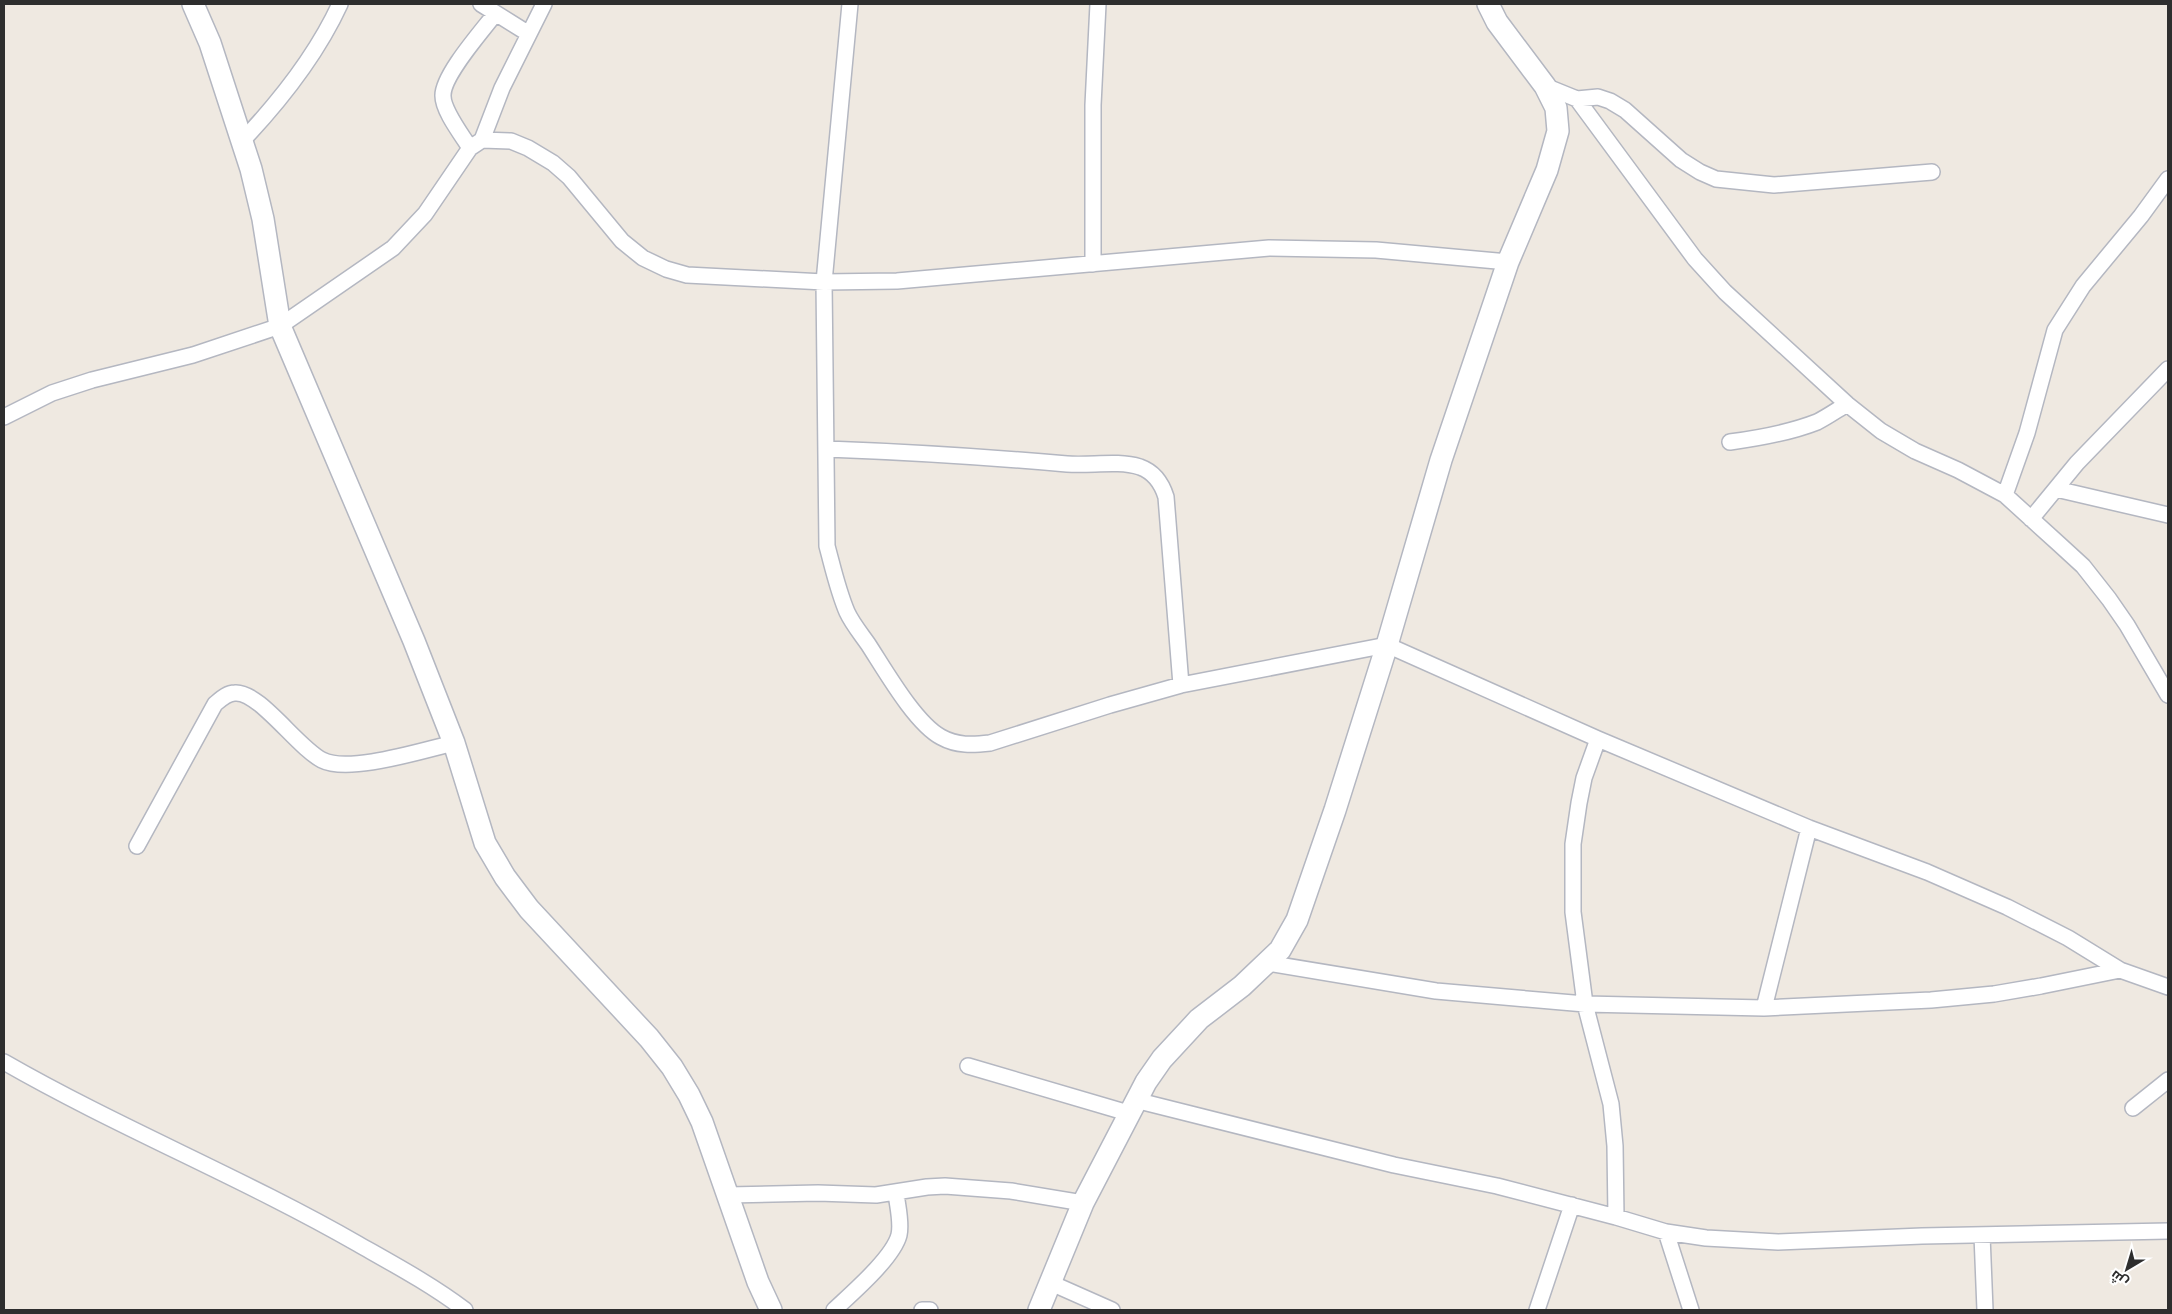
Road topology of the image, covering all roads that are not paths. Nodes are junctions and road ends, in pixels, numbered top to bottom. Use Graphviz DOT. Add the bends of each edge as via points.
graph roads {
  1 [pos="193,4"];
  2 [pos="340,4"];
  3 [pos="481,4"];
  4 [pos="544,4"];
  5 [pos="850,4"];
  6 [pos="1098,4"];
  7 [pos="1488,4"];
  8 [pos="494,14"];
  9 [pos="530,34"];
  10 [pos="1545,86"];
  11 [pos="1577,99"];
  12 [pos="242,142"];
  13 [pos="476,144"];
  14 [pos="1932,172"];
  15 [pos="2168,179"];
  16 [pos="1508,262"];
  17 [pos="1093,264"];
  18 [pos="824,282"];
  19 [pos="280,326"];
  20 [pos="2168,368"];
  21 [pos="1847,404"];
  22 [pos="4,418"];
  23 [pos="1730,442"];
  24 [pos="827,449"];
  25 [pos="2056,489"];
  26 [pos="2005,495"];
  27 [pos="2168,515"];
  28 [pos="2031,519"];
  29 [pos="1387,645"];
  30 [pos="1181,685"];
  31 [pos="2168,695"];
  32 [pos="1598,739"];
  33 [pos="454,744"];
  34 [pos="1809,828"];
  35 [pos="137,846"];
  36 [pos="1267,963"];
  37 [pos="2120,970"];
  38 [pos="2168,987"];
  39 [pos="1585,1004"];
  40 [pos="1764,1008"];
  41 [pos="4,1062"];
  42 [pos="968,1066"];
  43 [pos="2168,1080"];
  44 [pos="1132,1107"];
  45 [pos="2133,1108"];
  46 [pos="896,1192"];
  47 [pos="728,1195"];
  48 [pos="1083,1203"];
  49 [pos="1572,1206"];
  50 [pos="1616,1216"];
  51 [pos="2168,1231"];
  52 [pos="1666,1232"];
  53 [pos="1982,1235"];
  54 [pos="1051,1283"];
  55 [pos="465,1310"];
  56 [pos="771,1310"];
  57 [pos="834,1310"];
  58 [pos="922,1310"];
  59 [pos="930,1310"];
  60 [pos="1040,1310"];
  61 [pos="1112,1310"];
  62 [pos="1537,1310"];
  63 [pos="1691,1310"];
  64 [pos="1985,1310"];
  1 -- 12 [label="street" via="210,43"];
  2 -- 12 [label="street" via="312,58"];
  3 -- 8 [label="street"];
  4 -- 9 [label="street"];
  5 -- 18 [label="street"];
  6 -- 17 [label="street" via="1092,105"];
  7 -- 10 [label="street" via="1497,22"];
  8 -- 9 [label="street"];
  8 -- 13 [label="street" via="444,88 445,106"];
  9 -- 13 [label="street"];
  10 -- 11 [label="street"];
  10 -- 16 [label="street" via="1556,108 1558,131 1555,146"];
  11 -- 14 [label="street" via="1598,97 1626,110 1681,160 1716,179 1774,185"];
  11 -- 21 [label="street" via="1695,259 1744,311"];
  12 -- 19 [label="street" via="252,169 263,219"];
  13 -- 18 [label="street" via="511,141 553,163 569,177 622,241 643,258 666,269 687,275"];
  13 -- 19 [label="street" via="406,237 375,262"];
  15 -- 26 [label="street" via="2082,286 2055,330 2028,433"];
  16 -- 17 [label="street" via="1376,250 1269,248"];
  16 -- 29 [label="street" via="1441,460"];
  17 -- 18 [label="street" via="897,281"];
  18 -- 24 [label="street"];
  19 -- 22 [label="street" via="193,355 52,393"];
  19 -- 33 [label="street" via="389,579"];
  20 -- 25 [label="street" via="2092,446"];
  21 -- 23 [label="street" via="1800,428 1763,438"];
  21 -- 26 [label="street" via="1880,431"];
  24 -- 30 [label="street" via="1074,464 1126,464 1154,475 1166,497"];
  24 -- 30 [label="street" via="827,546 848,613 896,686 940,737 958,744 990,743"];
  25 -- 27 [label="street"];
  25 -- 28 [label="street"];
  26 -- 28 [label="street"];
  28 -- 31 [label="street" via="2096,581 2127,625"];
  29 -- 30 [label="street"];
  29 -- 32 [label="street"];
  29 -- 36 [label="street" via="1297,920 1280,950"];
  32 -- 34 [label="street"];
  32 -- 39 [label="street" via="1584,778 1573,844 1573,912"];
  33 -- 35 [label="street" via="340,765 322,760 299,743 255,699 235,693 225,696 215,704"];
  33 -- 47 [label="street" via="486,843 505,876 564,950 649,1038 672,1067 702,1122"];
  34 -- 37 [label="street" via="1927,872 2007,907 2068,938"];
  34 -- 40 [label="street"];
  36 -- 39 [label="street" via="1436,991"];
  36 -- 44 [label="street" via="1198,1019 1181,1037 1162,1059"];
  37 -- 38 [label="street"];
  37 -- 40 [label="street" via="1994,994"];
  39 -- 40 [label="street"];
  39 -- 50 [label="street" via="1611,1104"];
  41 -- 55 [label="street" via="76,1102 308,1216"];
  42 -- 44 [label="street"];
  43 -- 45 [label="street"];
  44 -- 48 [label="street"];
  44 -- 49 [label="street" via="1496,1186"];
  46 -- 47 [label="street" via="876,1195"];
  46 -- 48 [label="street" via="945,1186"];
  46 -- 57 [label="street" via="899,1234 894,1246 878,1267"];
  47 -- 56 [label="street"];
  48 -- 54 [label="street"];
  49 -- 50 [label="street"];
  49 -- 62 [label="street"];
  50 -- 52 [label="street"];
  51 -- 53 [label="street"];
  52 -- 53 [label="street" via="1778,1242"];
  52 -- 63 [label="street"];
  53 -- 64 [label="street"];
  54 -- 60 [label="street"];
  54 -- 61 [label="street"];
  58 -- 59 [label="street"];
}
